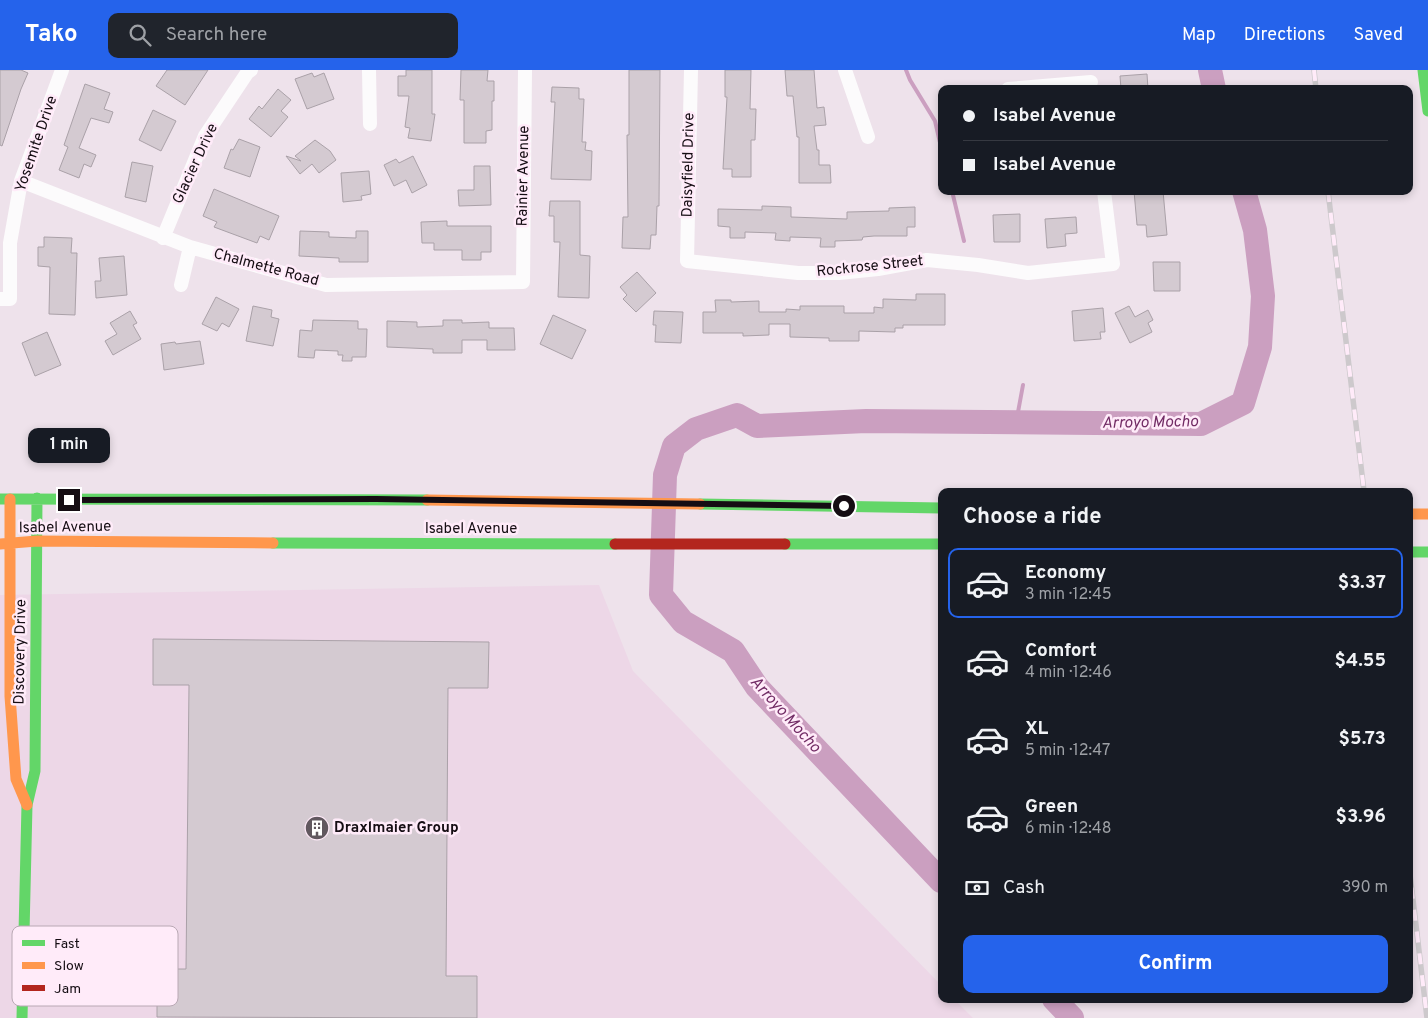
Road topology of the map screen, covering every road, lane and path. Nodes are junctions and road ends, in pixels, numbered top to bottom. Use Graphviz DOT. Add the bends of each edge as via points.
graph roads {
  1 [pos="62,70"];
  2 [pos="251,70"];
  3 [pos="369,70"];
  4 [pos="525,70"];
  5 [pos="691,70"];
  6 [pos="845,70"];
  7 [pos="1423,70"];
  8 [pos="1091,80"];
  9 [pos="1045,85"];
  10 [pos="1428,111"];
  11 [pos="370,124"];
  12 [pos="868,137"];
  13 [pos="21,181"];
  14 [pos="1104,195"];
  15 [pos="163,238"];
  16 [pos="190,248"];
  17 [pos="687,261"];
  18 [pos="523,282"];
  19 [pos="180,286"];
  20 [pos="0,299"];
  21 [pos="37,498"];
  22 [pos="5,499"];
  23 [pos="938,508"];
  24 [pos="1413,514"];
  25 [pos="1428,514"];
  26 [pos="37,541"];
  27 [pos="5,544"];
  28 [pos="938,544"];
  29 [pos="1413,552"];
  30 [pos="1428,552"];
  31 [pos="27,805"];
  32 [pos="24,926"];
  1 -- 13 [label="street, Yosemite Drive"];
  2 -- 15 [label="street, Glacier Drive" via="205,136"];
  3 -- 11 [label="street"];
  4 -- 18 [label="street, Rainier Avenue"];
  5 -- 17 [label="street, Daisyfield Drive"];
  6 -- 12 [label="street"];
  7 -- 10 [label="main road"];
  8 -- 9 [label="street"];
  13 -- 15 [label="street, Chalmette Road"];
  13 -- 20 [label="street, Yosemite Drive" via="10,242 10,299"];
  14 -- 17 [label="street, Rockrose Street" via="1113,264 1028,273 927,260 839,273 798,273"];
  15 -- 16 [label="street, Chalmette Road"];
  16 -- 18 [label="street, Chalmette Road" via="326,285"];
  16 -- 19 [label="street"];
  21 -- 22 [label="main road, Isabel Avenue"];
  21 -- 23 [label="main road, Isabel Avenue" via="376,499"];
  21 -- 26 [label="main road, Discovery Drive"];
  22 -- 27 [label="main road, Discovery Drive"];
  24 -- 25 [label="main road"];
  26 -- 27 [label="main road, Isabel Avenue"];
  26 -- 28 [label="main road, Isabel Avenue"];
  26 -- 31 [label="main road, Discovery Drive" via="35,772"];
  27 -- 31 [label="main road, Discovery Drive" via="16,779"];
  29 -- 30 [label="main road"];
  31 -- 32 [label="main road, Discovery Drive"];
}
